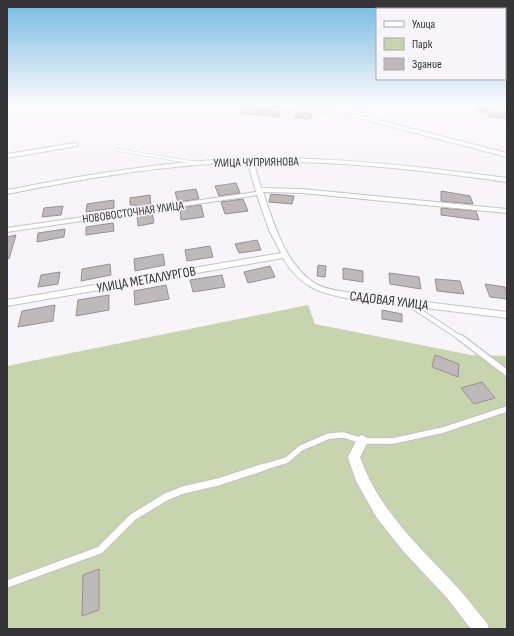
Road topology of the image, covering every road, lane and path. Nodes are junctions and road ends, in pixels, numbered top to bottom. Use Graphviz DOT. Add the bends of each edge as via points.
graph roads {
  1 [pos="424,134"];
  2 [pos="75,145"];
  3 [pos="118,150"];
  4 [pos="507,155"];
  5 [pos="7,156"];
  6 [pos="250,160"];
  7 [pos="197,164"];
  8 [pos="507,180"];
  9 [pos="7,192"];
  10 [pos="259,192"];
  11 [pos="507,211"];
  12 [pos="7,230"];
  13 [pos="285,255"];
  14 [pos="406,302"];
  15 [pos="7,303"];
  16 [pos="507,315"];
  17 [pos="507,373"];
  18 [pos="507,409"];
  19 [pos="362,442"];
  20 [pos="7,584"];
  21 [pos="481,629"];
  1 -- 4 [label="street"];
  2 -- 5 [label="street"];
  3 -- 7 [label="lane"];
  6 -- 7 [label="street, УЛИЦА ЧУПРИЯНОВА"];
  6 -- 8 [label="street, УЛИЦА ЧУПРИЯНОВА" via="327,161"];
  6 -- 10 [label="street, САДОВАЯ УЛИЦА"];
  7 -- 9 [label="street, УЛИЦА ЧУПРИЯНОВА" via="101,175"];
  10 -- 11 [label="street, НОВОВОСТОЧНАЯ УЛИЦА" via="317,192"];
  10 -- 12 [label="street, НОВОВОСТОЧНАЯ УЛИЦА"];
  10 -- 13 [label="street, САДОВАЯ УЛИЦА"];
  13 -- 14 [label="street, САДОВАЯ УЛИЦА" via="303,278 313,286 352,296"];
  13 -- 15 [label="street, УЛИЦА МЕТАЛЛУРГОВ"];
  14 -- 16 [label="street, САДОВАЯ УЛИЦА"];
  14 -- 17 [label="lane" via="468,343"];
  18 -- 19 [label="lane" via="443,430 393,441"];
  19 -- 20 [label="lane" via="344,435 329,436 301,448 287,460 218,482 183,490 133,517 100,550"];
  19 -- 21 [label="street" via="354,457 359,476 366,488 402,541 453,594"];
}
